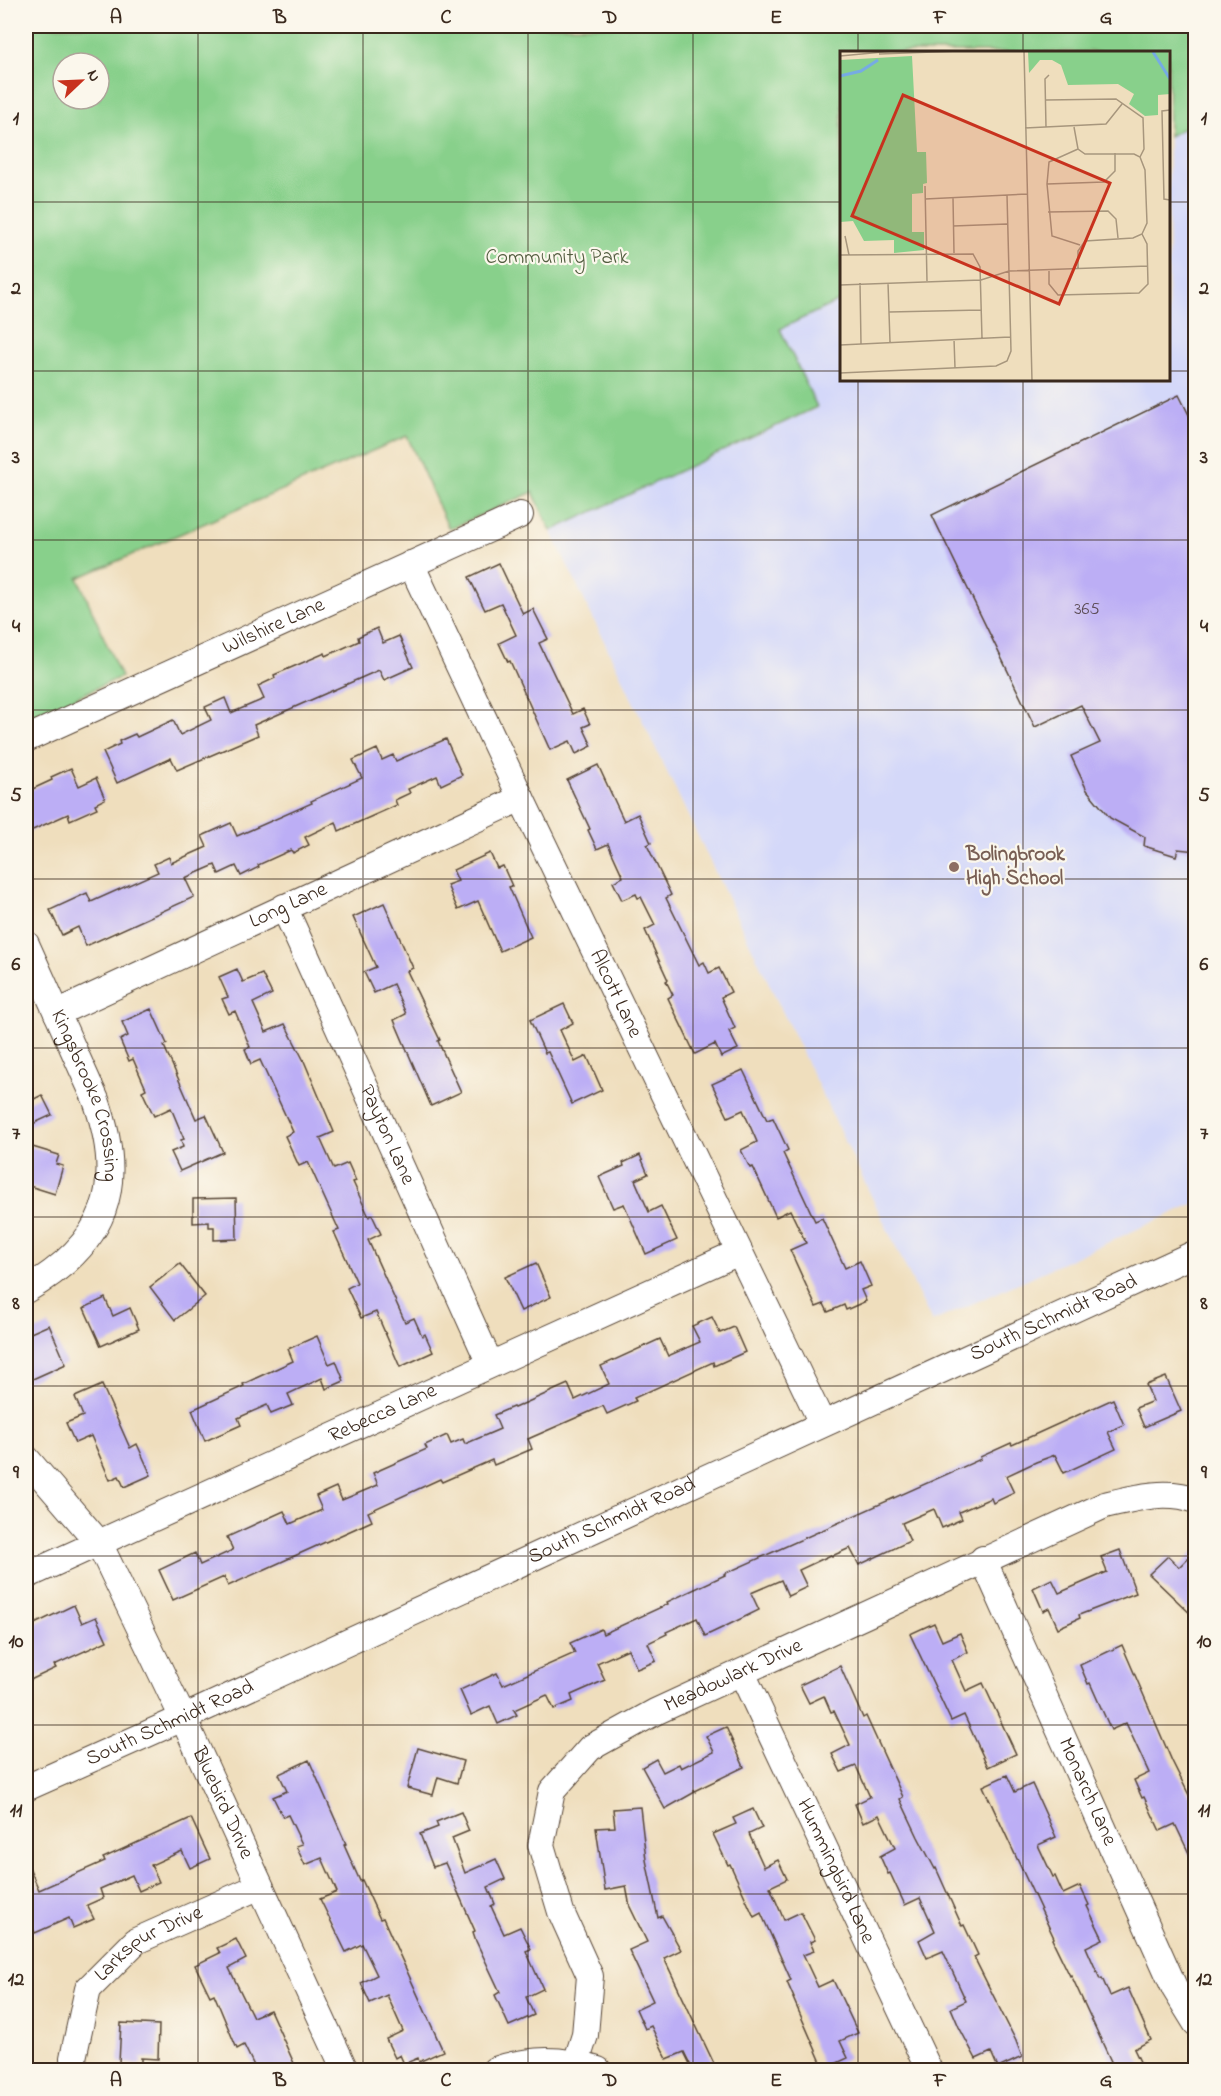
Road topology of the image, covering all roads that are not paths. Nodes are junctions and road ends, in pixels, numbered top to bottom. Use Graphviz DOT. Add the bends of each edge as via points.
graph roads {
  1 [pos="520,515"];
  2 [pos="411,564"];
  3 [pos="26,739"];
  4 [pos="521,798"];
  5 [pos="284,907"];
  6 [pos="26,944"];
  7 [pos="57,1012"];
  8 [pos="739,1252"];
  9 [pos="1196,1253"];
  10 [pos="26,1290"];
  11 [pos="490,1364"];
  12 [pos="822,1423"];
  13 [pos="26,1458"];
  14 [pos="1196,1500"];
  15 [pos="99,1542"];
  16 [pos="983,1559"];
  17 [pos="26,1576"];
  18 [pos="742,1673"];
  19 [pos="183,1718"];
  20 [pos="26,1788"];
  21 [pos="260,1886"];
  22 [pos="1196,2023"];
  23 [pos="587,2067"];
  24 [pos="75,2070"];
  25 [pos="345,2070"];
  26 [pos="495,2070"];
  27 [pos="929,2070"];
  1 -- 2 [label="street, Wilshire Lane"];
  2 -- 3 [label="street, Wilshire Lane"];
  2 -- 4 [label="street, Alcott Lane"];
  4 -- 5 [label="street, Long Lane"];
  4 -- 8 [label="street, Alcott Lane"];
  5 -- 7 [label="street, Long Lane"];
  5 -- 11 [label="street, Payton Lane"];
  6 -- 7 [label="street, Kingsbrooke Crossing"];
  7 -- 10 [label="street, Kingsbrooke Crossing" via="104,1123 110,1176 104,1209 87,1240 50,1276"];
  8 -- 11 [label="street, Rebecca Lane"];
  8 -- 12 [label="street, Alcott Lane"];
  9 -- 12 [label="street, South Schmidt Road"];
  11 -- 15 [label="street, Rebecca Lane"];
  12 -- 19 [label="street, South Schmidt Road"];
  13 -- 15 [label="street, Bluebird Drive"];
  14 -- 16 [label="street, Meadowlark Drive" via="1181,1494 1136,1497 1105,1505"];
  15 -- 17 [label="street, Rebecca Lane"];
  15 -- 19 [label="street, Bluebird Drive"];
  16 -- 18 [label="street, Meadowlark Drive"];
  16 -- 22 [label="street, Monarch Lane" via="1175,1989"];
  18 -- 23 [label="street, Meadowlark Drive" via="654,1712 590,1748 552,1791 541,1845 561,1912 590,1976 585,2035"];
  18 -- 27 [label="street, Hummingbird Lane"];
  19 -- 20 [label="street, South Schmidt Road"];
  19 -- 21 [label="street, Bluebird Drive"];
  21 -- 24 [label="street, Larkspur Drive" via="136,1941 88,1989 73,2058"];
  21 -- 25 [label="street, Bluebird Drive"];
  23 -- 26 [label="street" via="547,2061"];
}
